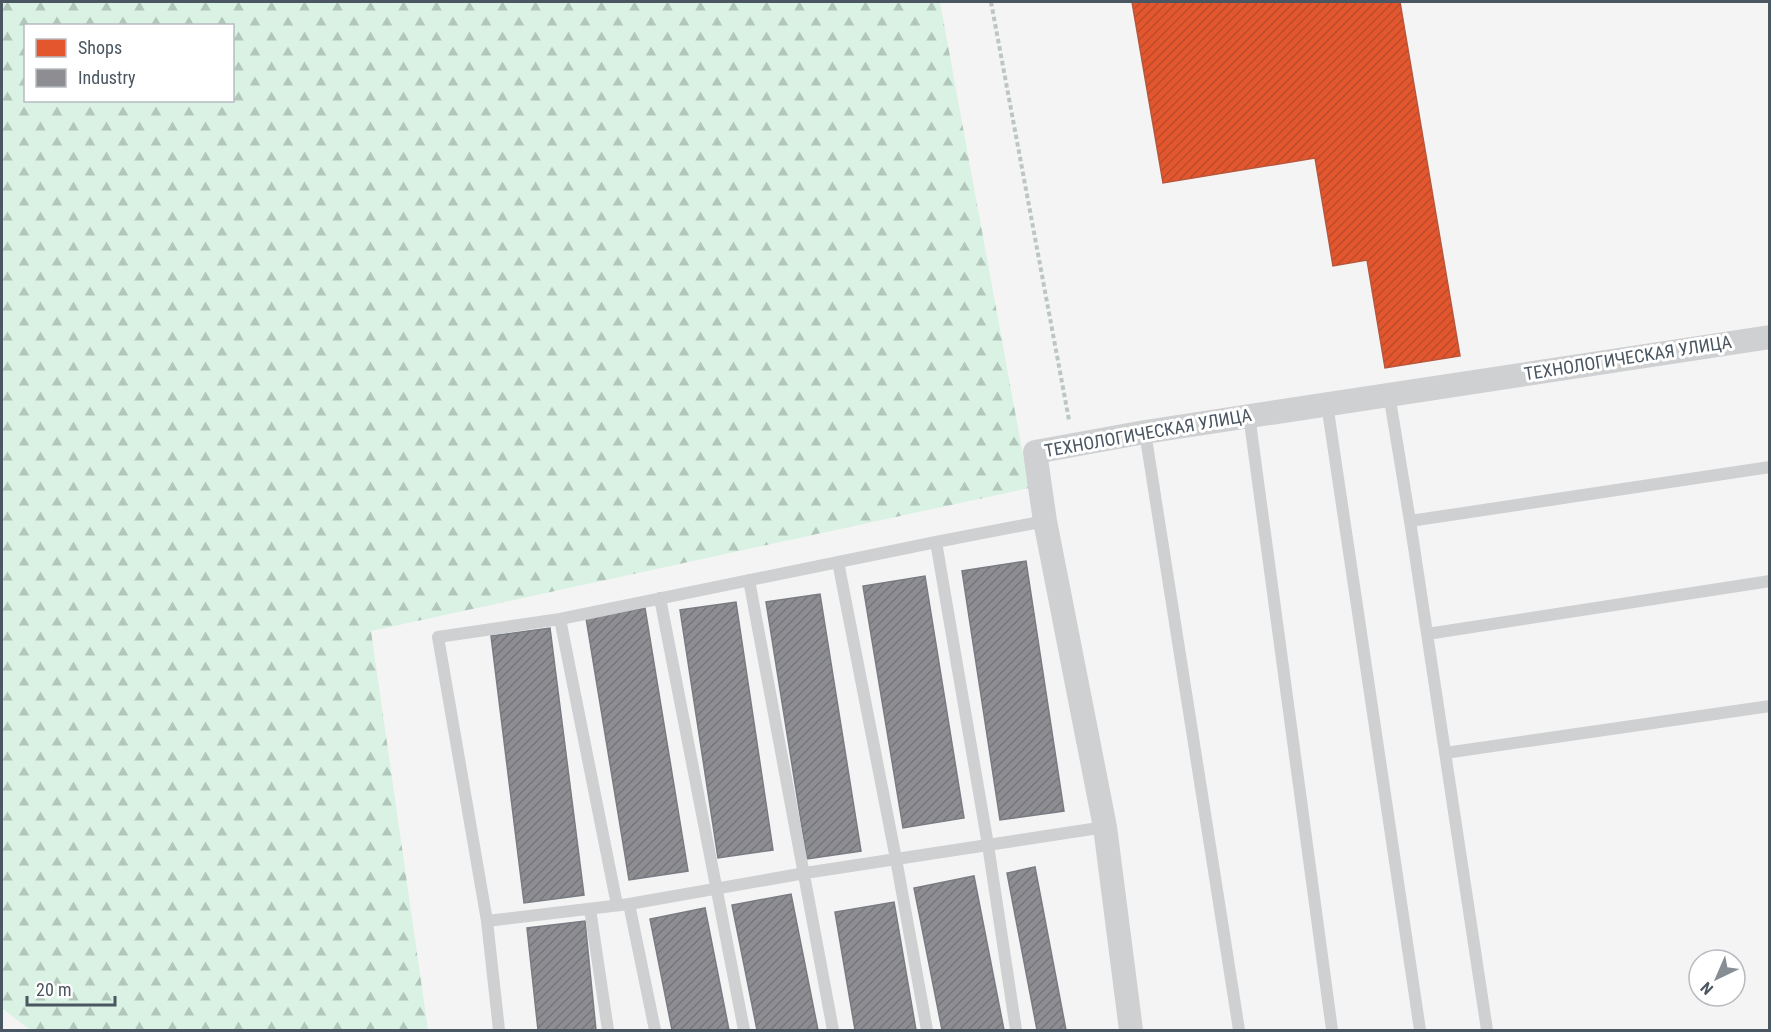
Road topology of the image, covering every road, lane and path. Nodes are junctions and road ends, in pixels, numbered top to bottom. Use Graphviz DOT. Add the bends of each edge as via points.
graph roads {
  1 [pos="991,2"];
  2 [pos="1770,337"];
  3 [pos="1389,394"];
  4 [pos="1327,404"];
  5 [pos="1249,416"];
  6 [pos="1145,432"];
  7 [pos="1074,445"];
  8 [pos="1770,466"];
  9 [pos="1045,521"];
  10 [pos="1410,521"];
  11 [pos="936,542"];
  12 [pos="837,562"];
  13 [pos="749,580"];
  14 [pos="1770,581"];
  15 [pos="660,598"];
  16 [pos="560,619"];
  17 [pos="1427,634"];
  18 [pos="1770,706"];
  19 [pos="1445,753"];
  20 [pos="1105,826"];
  21 [pos="988,845"];
  22 [pos="896,859"];
  23 [pos="805,873"];
  24 [pos="717,889"];
  25 [pos="623,904"];
  26 [pos="590,909"];
  27 [pos="487,921"];
  28 [pos="500,1030"];
  29 [pos="608,1030"];
  30 [pos="655,1030"];
  31 [pos="744,1030"];
  32 [pos="833,1030"];
  33 [pos="927,1030"];
  34 [pos="1016,1030"];
  35 [pos="1131,1030"];
  36 [pos="1239,1030"];
  37 [pos="1332,1030"];
  38 [pos="1420,1030"];
  39 [pos="1487,1030"];
  1 -- 7 [label="path"];
  2 -- 3 [label="street, ТЕХНОЛОГИЧЕСКАЯ УЛИЦА"];
  3 -- 4 [label="street, ТЕХНОЛОГИЧЕСКАЯ УЛИЦА"];
  3 -- 10 [label="lane"];
  4 -- 5 [label="street, ТЕХНОЛОГИЧЕСКАЯ УЛИЦА"];
  4 -- 38 [label="lane"];
  5 -- 6 [label="street, ТЕХНОЛОГИЧЕСКАЯ УЛИЦА"];
  5 -- 37 [label="lane"];
  6 -- 7 [label="street, ТЕХНОЛОГИЧЕСКАЯ УЛИЦА"];
  6 -- 36 [label="lane"];
  7 -- 9 [label="street, ТЕХНОЛОГИЧЕСКАЯ УЛИЦА" via="1035,452"];
  8 -- 10 [label="lane"];
  9 -- 11 [label="lane"];
  9 -- 20 [label="street, ТЕХНОЛОГИЧЕСКАЯ УЛИЦА"];
  10 -- 17 [label="lane"];
  11 -- 12 [label="lane"];
  11 -- 21 [label="lane"];
  12 -- 13 [label="lane"];
  12 -- 22 [label="lane"];
  13 -- 15 [label="lane"];
  13 -- 23 [label="lane"];
  14 -- 17 [label="lane"];
  15 -- 16 [label="lane"];
  15 -- 24 [label="lane"];
  16 -- 25 [label="lane"];
  16 -- 27 [label="lane" via="438,637"];
  17 -- 19 [label="lane"];
  18 -- 19 [label="lane"];
  19 -- 39 [label="lane"];
  20 -- 21 [label="lane"];
  20 -- 35 [label="street, ТЕХНОЛОГИЧЕСКАЯ УЛИЦА"];
  21 -- 22 [label="lane"];
  21 -- 34 [label="lane"];
  22 -- 23 [label="lane"];
  22 -- 33 [label="lane"];
  23 -- 24 [label="lane"];
  23 -- 32 [label="lane"];
  24 -- 25 [label="lane"];
  24 -- 31 [label="lane"];
  25 -- 26 [label="lane"];
  25 -- 30 [label="lane"];
  26 -- 27 [label="lane"];
  26 -- 29 [label="lane"];
  27 -- 28 [label="lane"];
}
